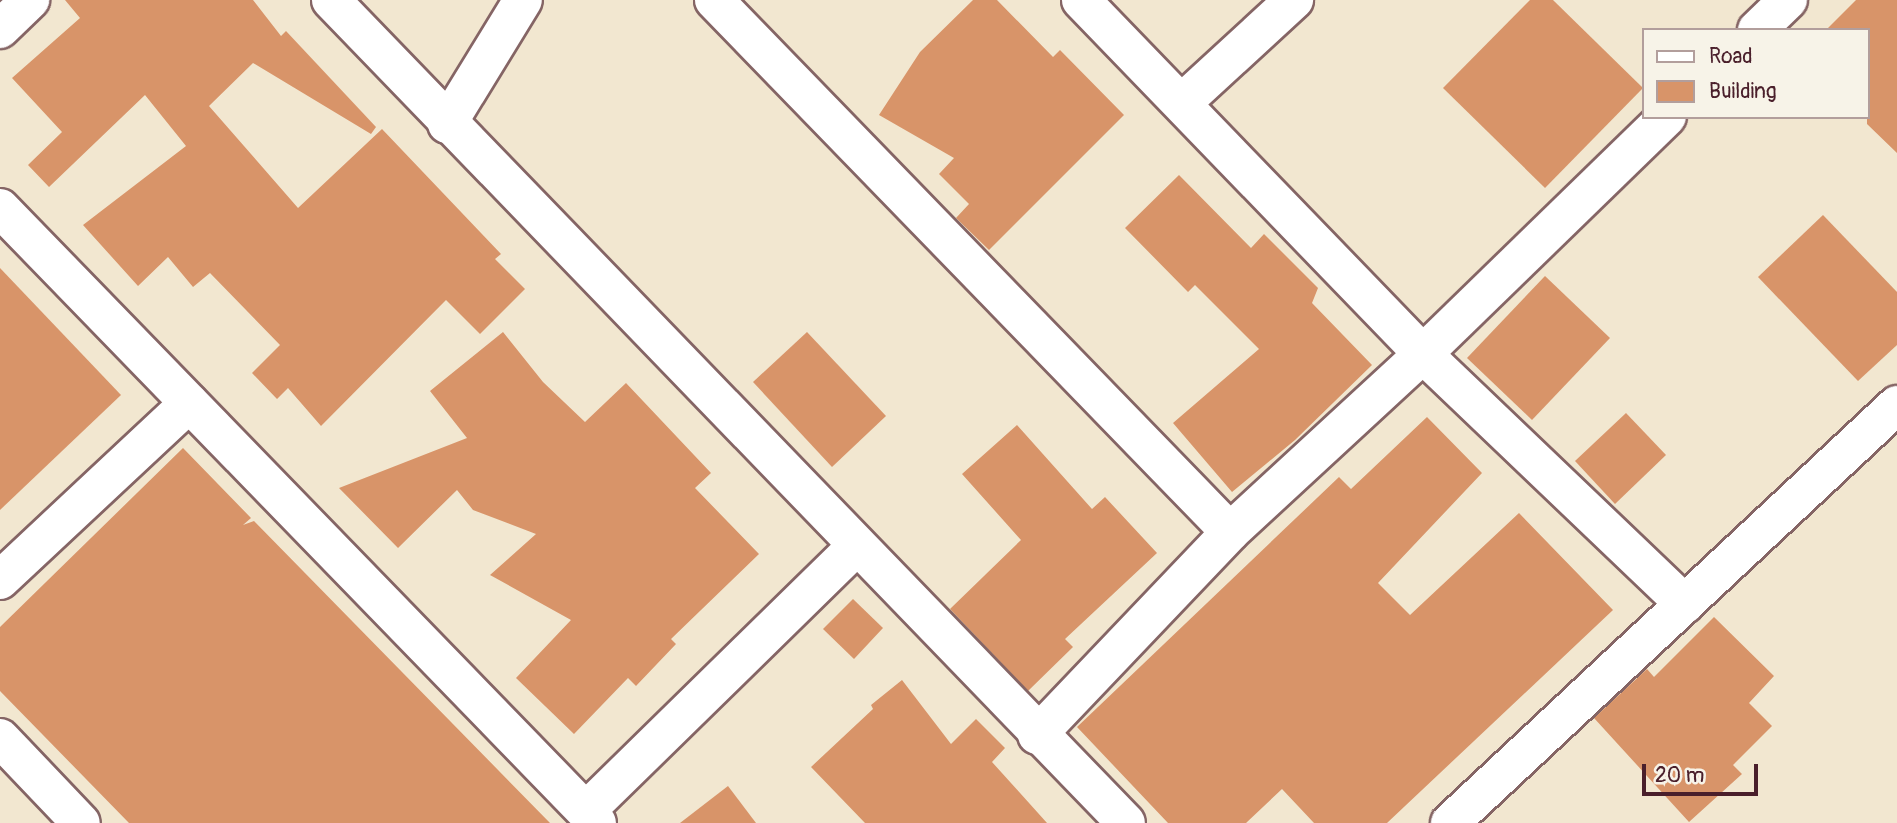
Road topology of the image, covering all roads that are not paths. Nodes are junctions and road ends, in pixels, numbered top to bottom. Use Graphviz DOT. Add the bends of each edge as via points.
graph roads {
  1 [pos="30,0"];
  2 [pos="331,0"];
  3 [pos="523,0"];
  4 [pos="714,0"];
  5 [pos="1081,0"];
  6 [pos="1294,0"];
  7 [pos="1788,0"];
  8 [pos="1759,28"];
  9 [pos="0,29"];
  10 [pos="1183,102"];
  11 [pos="1665,119"];
  12 [pos="447,124"];
  13 [pos="0,208"];
  14 [pos="1423,354"];
  15 [pos="189,403"];
  16 [pos="1897,405"];
  17 [pos="1230,532"];
  18 [pos="856,547"];
  19 [pos="0,580"];
  20 [pos="1685,604"];
  21 [pos="1037,735"];
  22 [pos="0,738"];
  23 [pos="592,817"];
  24 [pos="81,823"];
  25 [pos="1126,823"];
  26 [pos="1450,823"];
  1 -- 9 [label="street"];
  2 -- 12 [label="street"];
  3 -- 12 [label="street"];
  4 -- 17 [label="street"];
  5 -- 10 [label="street"];
  6 -- 10 [label="street"];
  7 -- 8 [label="street"];
  10 -- 14 [label="street"];
  11 -- 14 [label="street"];
  12 -- 18 [label="street"];
  13 -- 15 [label="street"];
  14 -- 17 [label="street"];
  14 -- 20 [label="street"];
  15 -- 19 [label="street"];
  15 -- 23 [label="street"];
  16 -- 20 [label="street"];
  17 -- 21 [label="street"];
  18 -- 21 [label="street"];
  18 -- 23 [label="street"];
  20 -- 26 [label="street"];
  21 -- 25 [label="street"];
  22 -- 24 [label="street"];
}
